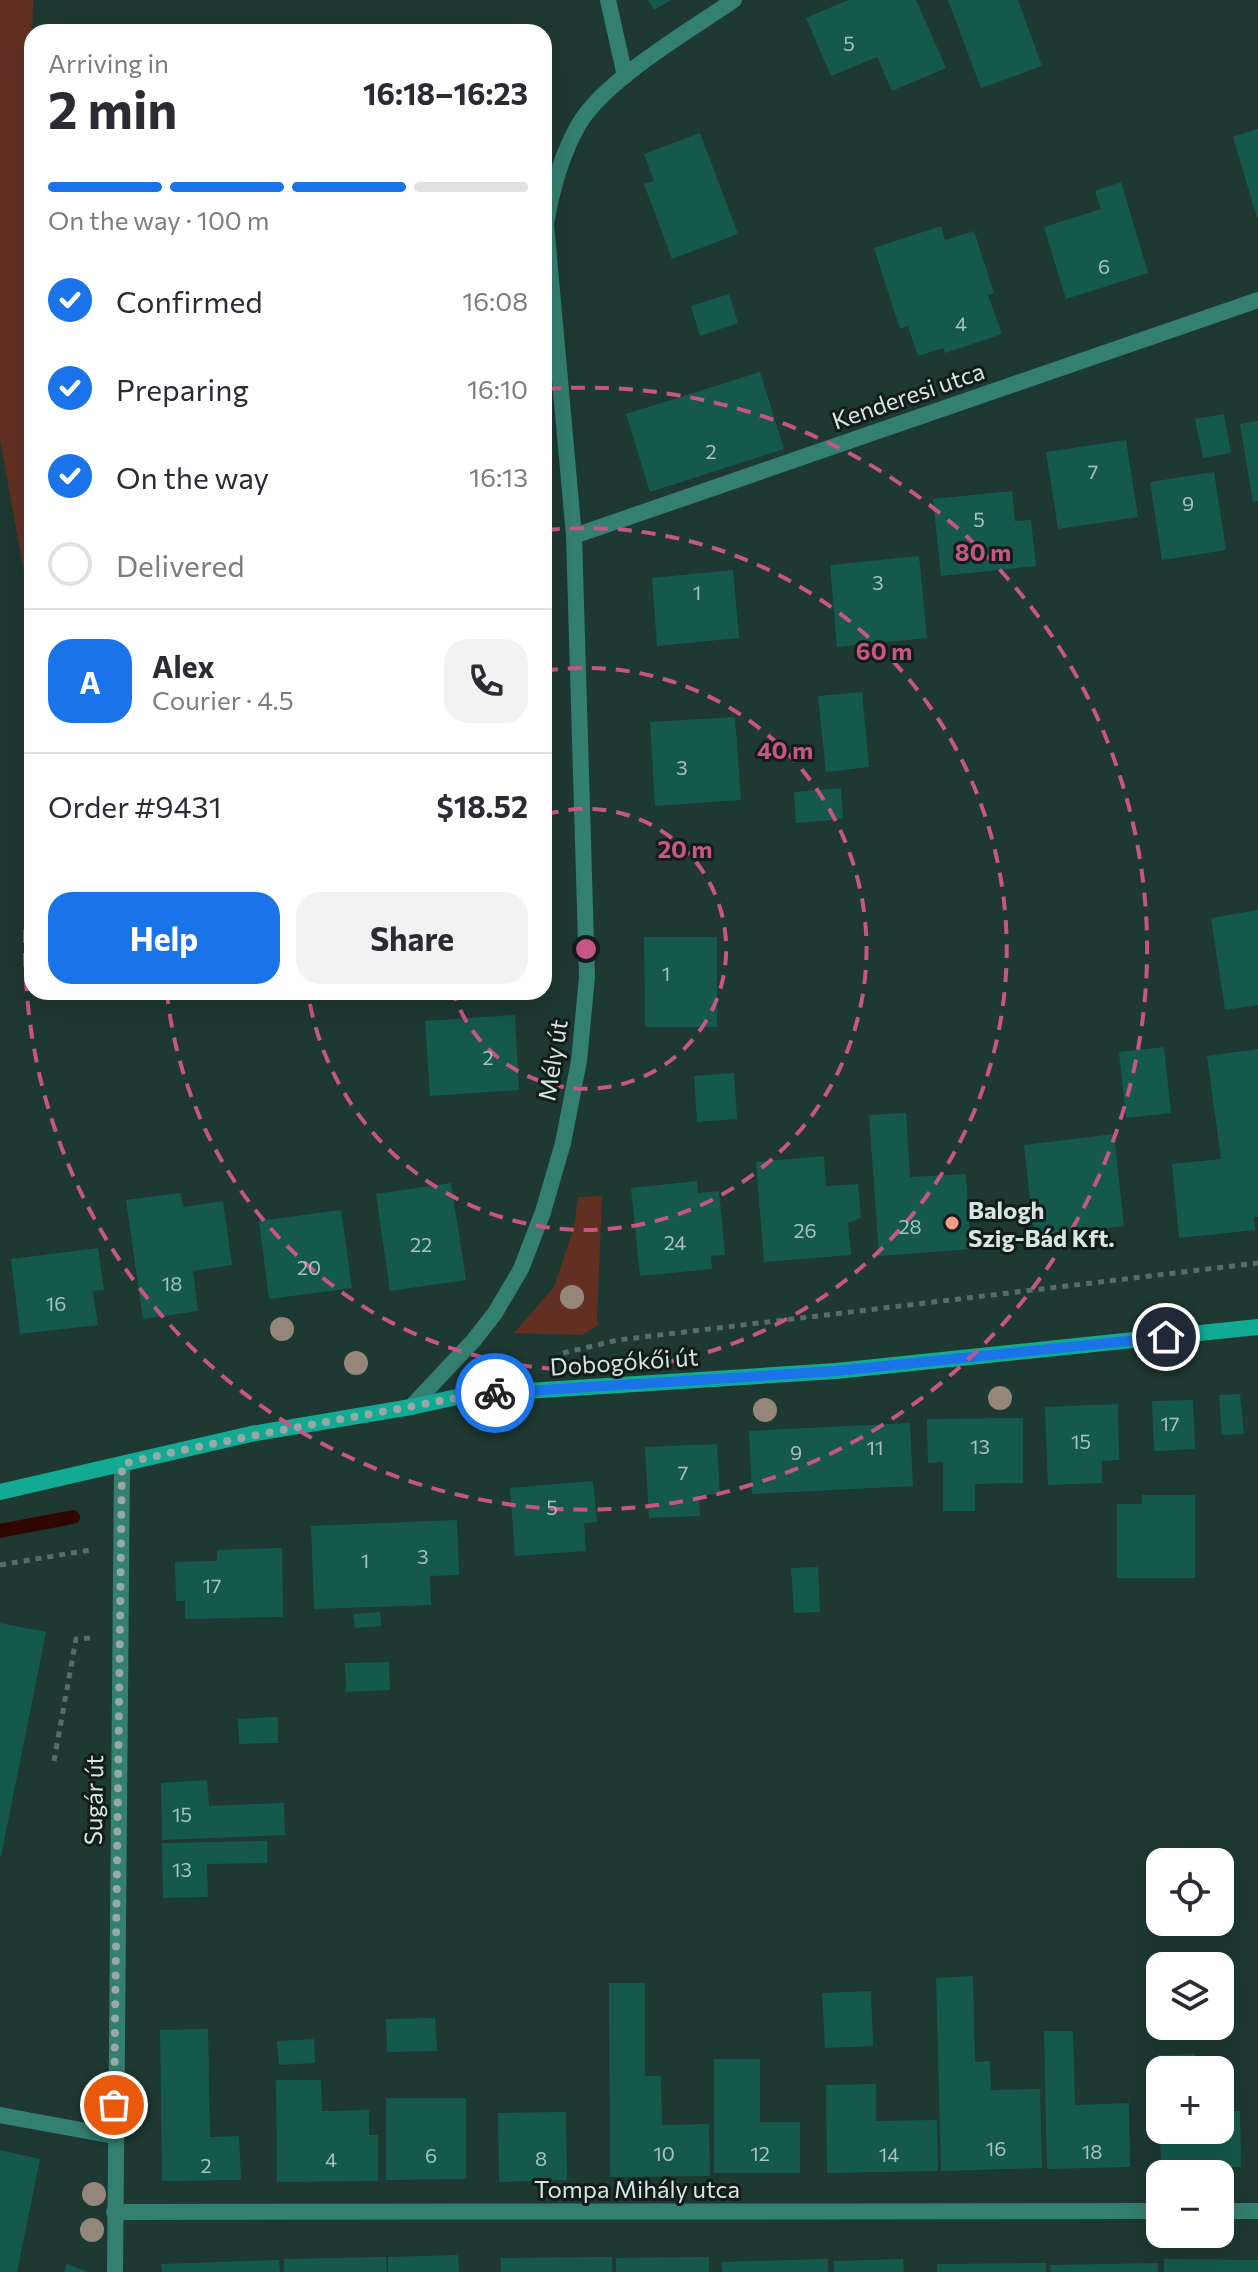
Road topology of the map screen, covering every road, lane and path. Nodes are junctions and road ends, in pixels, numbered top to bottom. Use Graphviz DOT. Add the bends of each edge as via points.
graph roads {
  1 [pos="608,0"];
  2 [pos="734,0"];
  3 [pos="625,76"];
  4 [pos="552,190"];
  5 [pos="552,291"];
  6 [pos="1258,300"];
  7 [pos="574,536"];
  8 [pos="1258,1263"];
  9 [pos="1258,1327"];
  10 [pos="548,1357"];
  11 [pos="411,1407"];
  12 [pos="122,1464"];
  13 [pos="0,1492"];
  14 [pos="120,1544"];
  15 [pos="0,1565"];
  16 [pos="119,1637"];
  17 [pos="54,1761"];
  18 [pos="0,2115"];
  19 [pos="114,2136"];
  20 [pos="1146,2211"];
  21 [pos="1234,2211"];
  22 [pos="1258,2211"];
  23 [pos="114,2212"];
  24 [pos="115,2272"];
  1 -- 3 [label="street"];
  2 -- 3 [label="street, Mély út"];
  3 -- 4 [label="street, Mély út" via="580,122"];
  5 -- 7 [label="street, Mély út"];
  6 -- 7 [label="street, Kenderesi utca"];
  7 -- 11 [label="street, Mély út" via="587,977 579,1061 563,1143 521,1269 468,1347"];
  8 -- 10 [label="path" via="618,1340"];
  9 -- 11 [label="main road, Dobogókői út" via="836,1371 466,1395"];
  11 -- 12 [label="main road, Dobogókői út" via="251,1434"];
  12 -- 13 [label="main road, Dobogókői út"];
  12 -- 14 [label="street, Sugár út"];
  14 -- 15 [label="path"];
  14 -- 16 [label="street, Sugár út"];
  16 -- 17 [label="path" via="76,1639"];
  16 -- 19 [label="street, Sugár út"];
  18 -- 19 [label="street"];
  19 -- 23 [label="street, Sugár út"];
  20 -- 23 [label="street, Tompa Mihály utca"];
  21 -- 22 [label="street"];
  23 -- 24 [label="street, Sugár út"];
}
